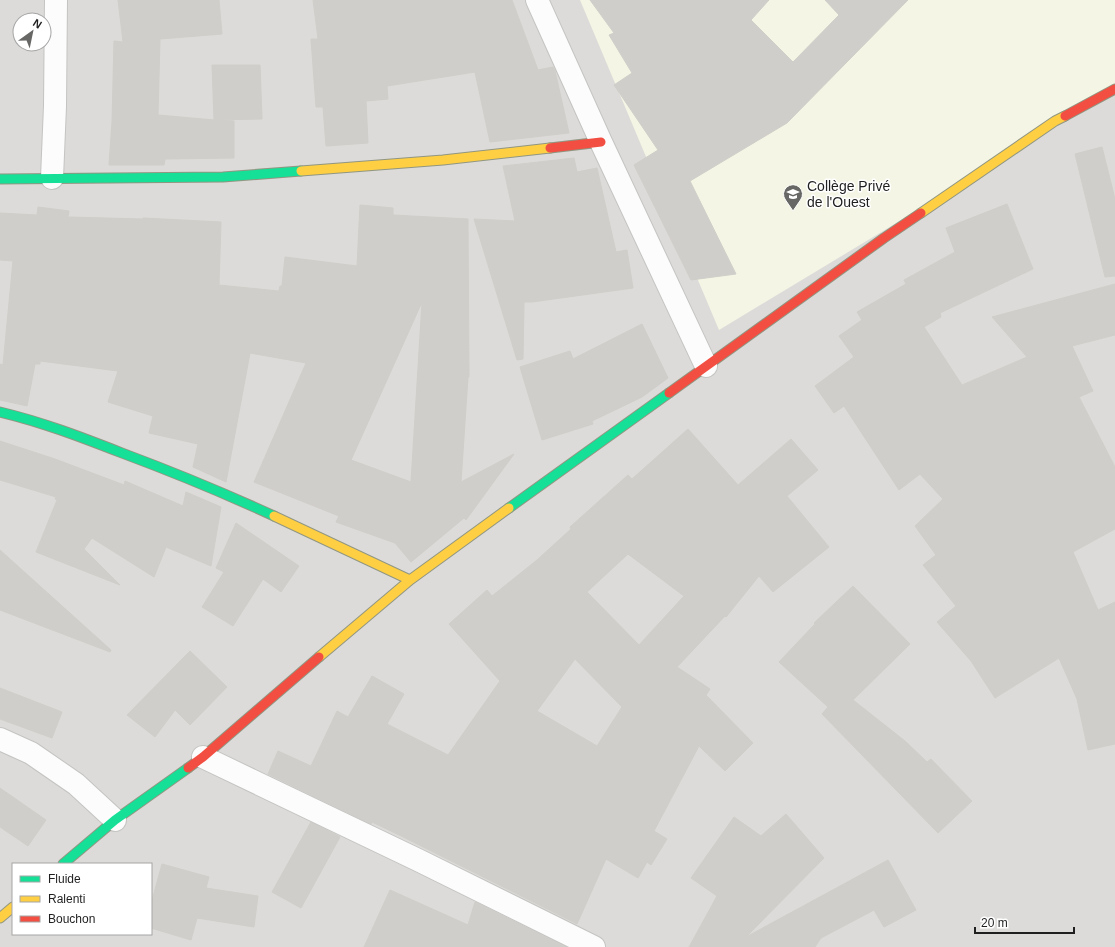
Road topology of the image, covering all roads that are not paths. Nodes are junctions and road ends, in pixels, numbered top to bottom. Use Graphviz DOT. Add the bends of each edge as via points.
graph roads {
  1 [pos="56,0"];
  2 [pos="537,0"];
  3 [pos="1115,89"];
  4 [pos="601,142"];
  5 [pos="52,178"];
  6 [pos="0,179"];
  7 [pos="706,366"];
  8 [pos="0,412"];
  9 [pos="410,580"];
  10 [pos="0,739"];
  11 [pos="203,757"];
  12 [pos="115,820"];
  13 [pos="64,863"];
  14 [pos="12,908"];
  15 [pos="0,918"];
  16 [pos="594,947"];
  1 -- 5 [label="street"];
  2 -- 4 [label="street"];
  3 -- 7 [label="street" via="1055,121 884,238"];
  4 -- 5 [label="street" via="443,160 224,177"];
  4 -- 7 [label="street"];
  5 -- 6 [label="street"];
  7 -- 9 [label="street"];
  8 -- 9 [label="street" via="78,436 170,471"];
  9 -- 11 [label="street"];
  10 -- 12 [label="street" via="30,753 76,784"];
  11 -- 12 [label="street"];
  11 -- 16 [label="street"];
  12 -- 13 [label="street"];
  14 -- 15 [label="street"];
}
